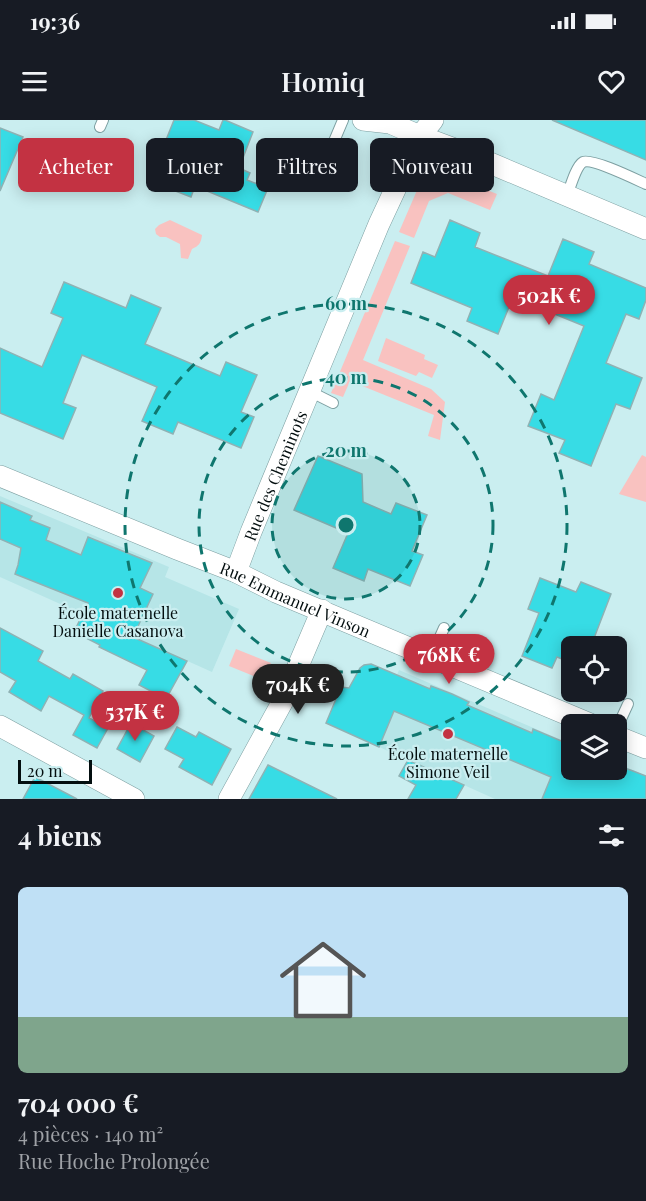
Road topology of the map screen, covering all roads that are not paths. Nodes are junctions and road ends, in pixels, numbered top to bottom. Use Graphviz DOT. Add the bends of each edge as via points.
graph roads {
  1 [pos="343,120"];
  2 [pos="363,120"];
  3 [pos="434,120"];
  4 [pos="420,136"];
  5 [pos="335,138"];
  6 [pos="646,184"];
  7 [pos="567,196"];
  8 [pos="646,230"];
  9 [pos="309,392"];
  10 [pos="333,403"];
  11 [pos="0,476"];
  12 [pos="236,572"];
  13 [pos="322,610"];
  14 [pos="444,628"];
  15 [pos="431,657"];
  16 [pos="628,704"];
  17 [pos="566,714"];
  18 [pos="623,714"];
  19 [pos="0,726"];
  20 [pos="627,740"];
  21 [pos="646,748"];
  22 [pos="134,799"];
  23 [pos="229,799"];
  1 -- 5 [label="lane"];
  2 -- 4 [label="street" via="390,123"];
  3 -- 4 [label="street, Rue des Cheminots"];
  4 -- 7 [label="street"];
  4 -- 9 [label="street, Rue des Cheminots"];
  6 -- 7 [label="lane" via="587,161 578,168"];
  7 -- 8 [label="street"];
  9 -- 10 [label="lane"];
  9 -- 12 [label="street, Rue des Cheminots"];
  11 -- 12 [label="street, Rue Emmanuel Vinson"];
  12 -- 13 [label="street, Rue Emmanuel Vinson"];
  13 -- 15 [label="street, Rue Emmanuel Vinson"];
  13 -- 23 [label="street" via="284,699"];
  14 -- 15 [label="lane"];
  15 -- 17 [label="street, Rue Emmanuel Vinson"];
  16 -- 18 [label="lane"];
  19 -- 22 [label="street"];
  20 -- 21 [label="street"];
}
